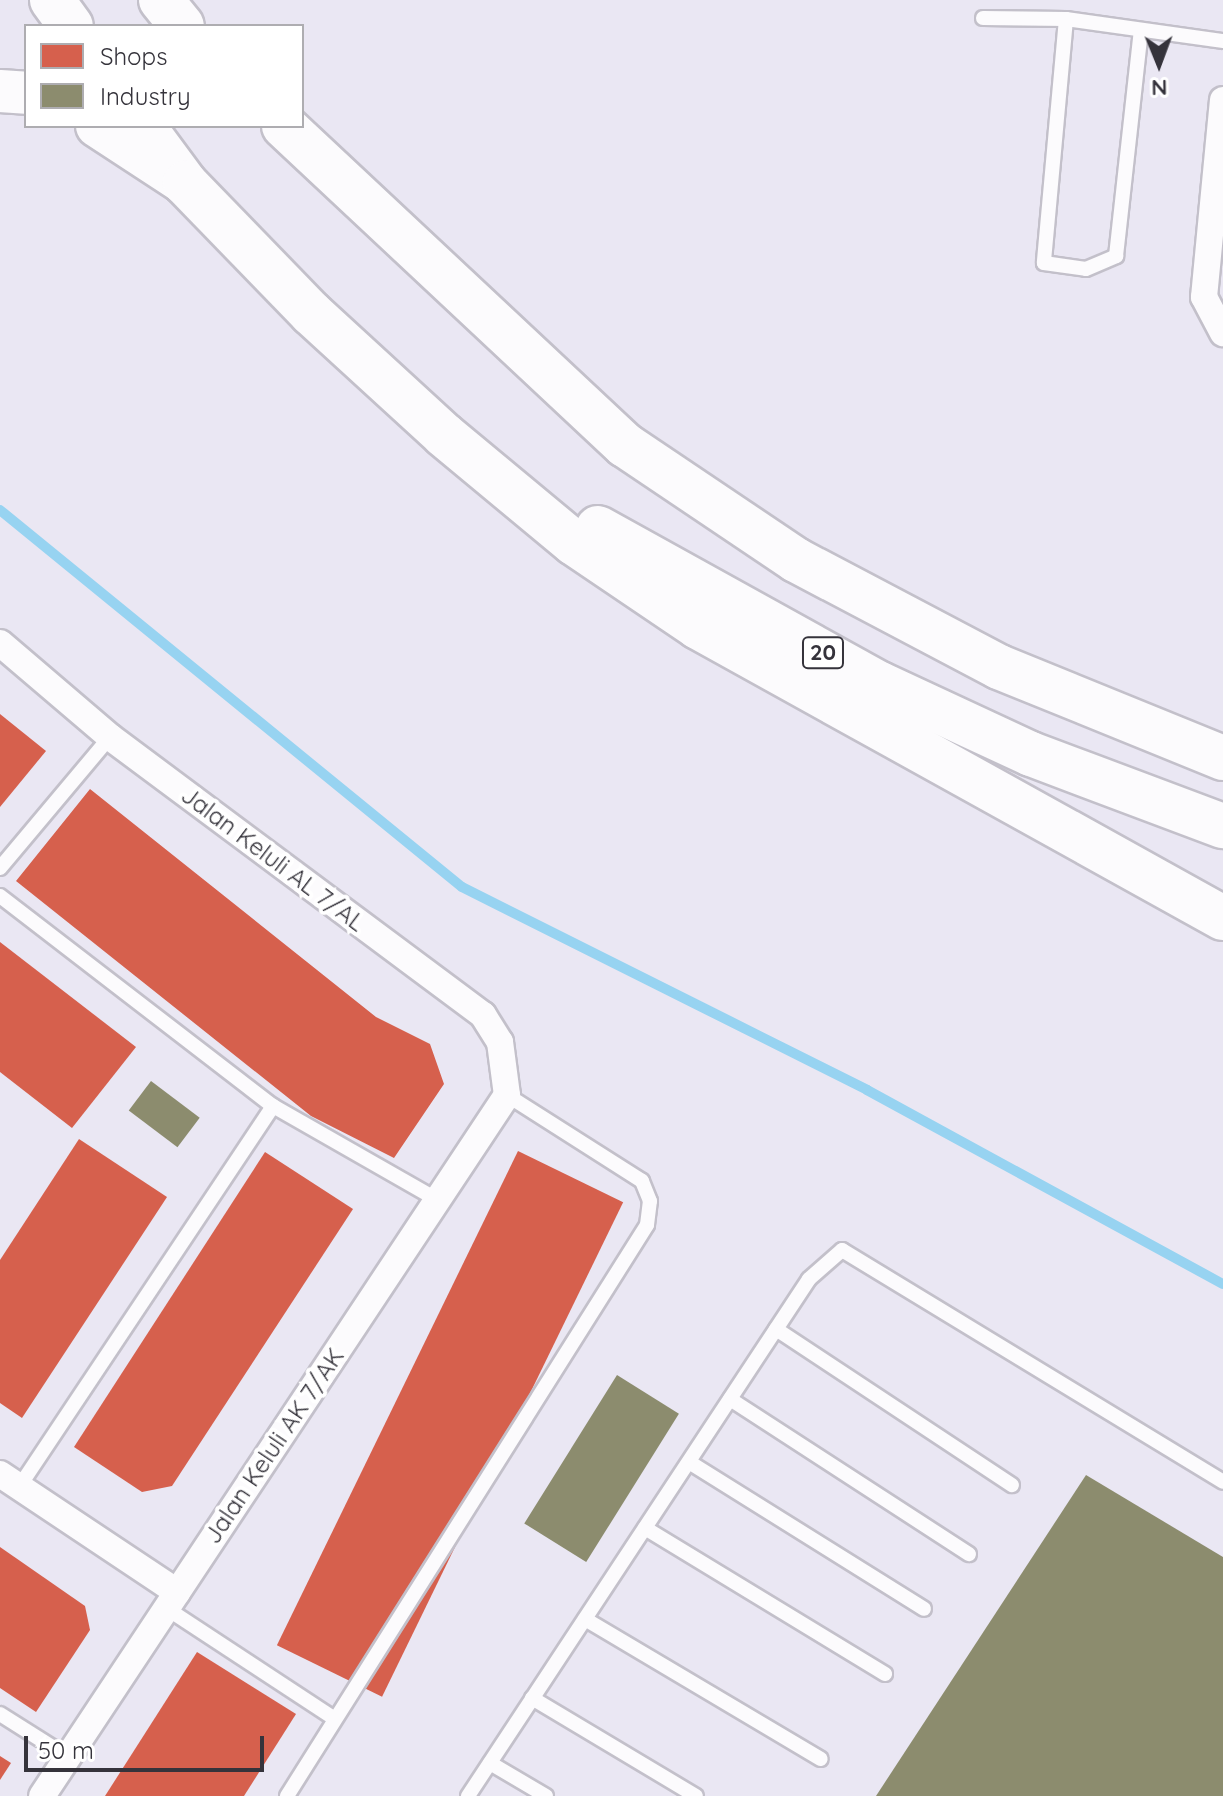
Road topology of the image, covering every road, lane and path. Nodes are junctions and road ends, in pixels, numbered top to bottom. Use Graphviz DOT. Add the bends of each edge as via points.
graph roads {
  1 [pos="52,0"];
  2 [pos="161,0"];
  3 [pos="983,18"];
  4 [pos="1066,19"];
  5 [pos="70,24"];
  6 [pos="180,24"];
  7 [pos="1141,30"];
  8 [pos="1223,41"];
  9 [pos="0,91"];
  10 [pos="24,93"];
  11 [pos="1223,100"];
  12 [pos="100,128"];
  13 [pos="144,128"];
  14 [pos="286,128"];
  15 [pos="185,183"];
  16 [pos="1219,188"];
  17 [pos="1223,333"];
  18 [pos="444,435"];
  19 [pos="0,643"];
  20 [pos="110,737"];
  21 [pos="1223,758"];
  22 [pos="1223,826"];
  23 [pos="0,868"];
  24 [pos="0,896"];
  25 [pos="1223,918"];
  26 [pos="507,1095"];
  27 [pos="273,1106"];
  28 [pos="438,1200"];
  29 [pos="776,1329"];
  30 [pos="730,1399"];
  31 [pos="689,1462"];
  32 [pos="10,1480"];
  33 [pos="1223,1482"];
  34 [pos="1012,1485"];
  35 [pos="645,1528"];
  36 [pos="969,1554"];
  37 [pos="172,1600"];
  38 [pos="924,1609"];
  39 [pos="585,1619"];
  40 [pos="885,1674"];
  41 [pos="532,1698"];
  42 [pos="0,1714"];
  43 [pos="335,1719"];
  44 [pos="68,1757"];
  45 [pos="821,1759"];
  46 [pos="490,1763"];
  47 [pos="42,1796"];
  48 [pos="287,1796"];
  49 [pos="468,1796"];
  50 [pos="546,1796"];
  51 [pos="696,1796"];
  1 -- 5 [label="highway"];
  2 -- 6 [label="highway"];
  3 -- 4 [label="lane"];
  4 -- 7 [label="lane"];
  4 -- 7 [label="lane" via="1044,263 1086,269 1116,256"];
  7 -- 8 [label="lane"];
  9 -- 10 [label="main road"];
  11 -- 16 [label="street"];
  12 -- 15 [label="main road"];
  13 -- 15 [label="highway, 20"];
  14 -- 21 [label="highway" via="625,445 796,560 945,638"];
  15 -- 18 [label="highway, 20"];
  16 -- 17 [label="street" via="1204,297"];
  18 -- 22 [label="highway, 20" via="880,684 1031,754"];
  18 -- 25 [label="highway" via="574,543 698,627"];
  19 -- 20 [label="street, Jalan Keluli AL 7/AL"];
  20 -- 23 [label="lane"];
  20 -- 26 [label="street, Jalan Keluli AL 7/AL" via="483,1015 500,1042"];
  24 -- 27 [label="lane"];
  26 -- 28 [label="street, Jalan Keluli AK 7/AK"];
  26 -- 43 [label="lane" via="642,1181 650,1201 647,1225"];
  27 -- 28 [label="lane"];
  27 -- 32 [label="lane"];
  28 -- 37 [label="street, Jalan Keluli AK 7/AK"];
  29 -- 30 [label="lane"];
  29 -- 33 [label="lane" via="809,1279 842,1250"];
  29 -- 34 [label="lane"];
  30 -- 31 [label="lane"];
  30 -- 36 [label="lane"];
  31 -- 35 [label="lane"];
  31 -- 38 [label="lane"];
  32 -- 37 [label="street"];
  35 -- 39 [label="lane"];
  35 -- 40 [label="lane"];
  37 -- 43 [label="lane"];
  37 -- 44 [label="street, Jalan Keluli AK 7/AK"];
  39 -- 41 [label="lane"];
  39 -- 45 [label="lane"];
  41 -- 46 [label="lane"];
  41 -- 51 [label="lane"];
  42 -- 44 [label="lane"];
  43 -- 48 [label="lane"];
  44 -- 47 [label="street, Jalan Keluli AK 7/AK"];
  46 -- 49 [label="lane"];
  46 -- 50 [label="lane"];
}
